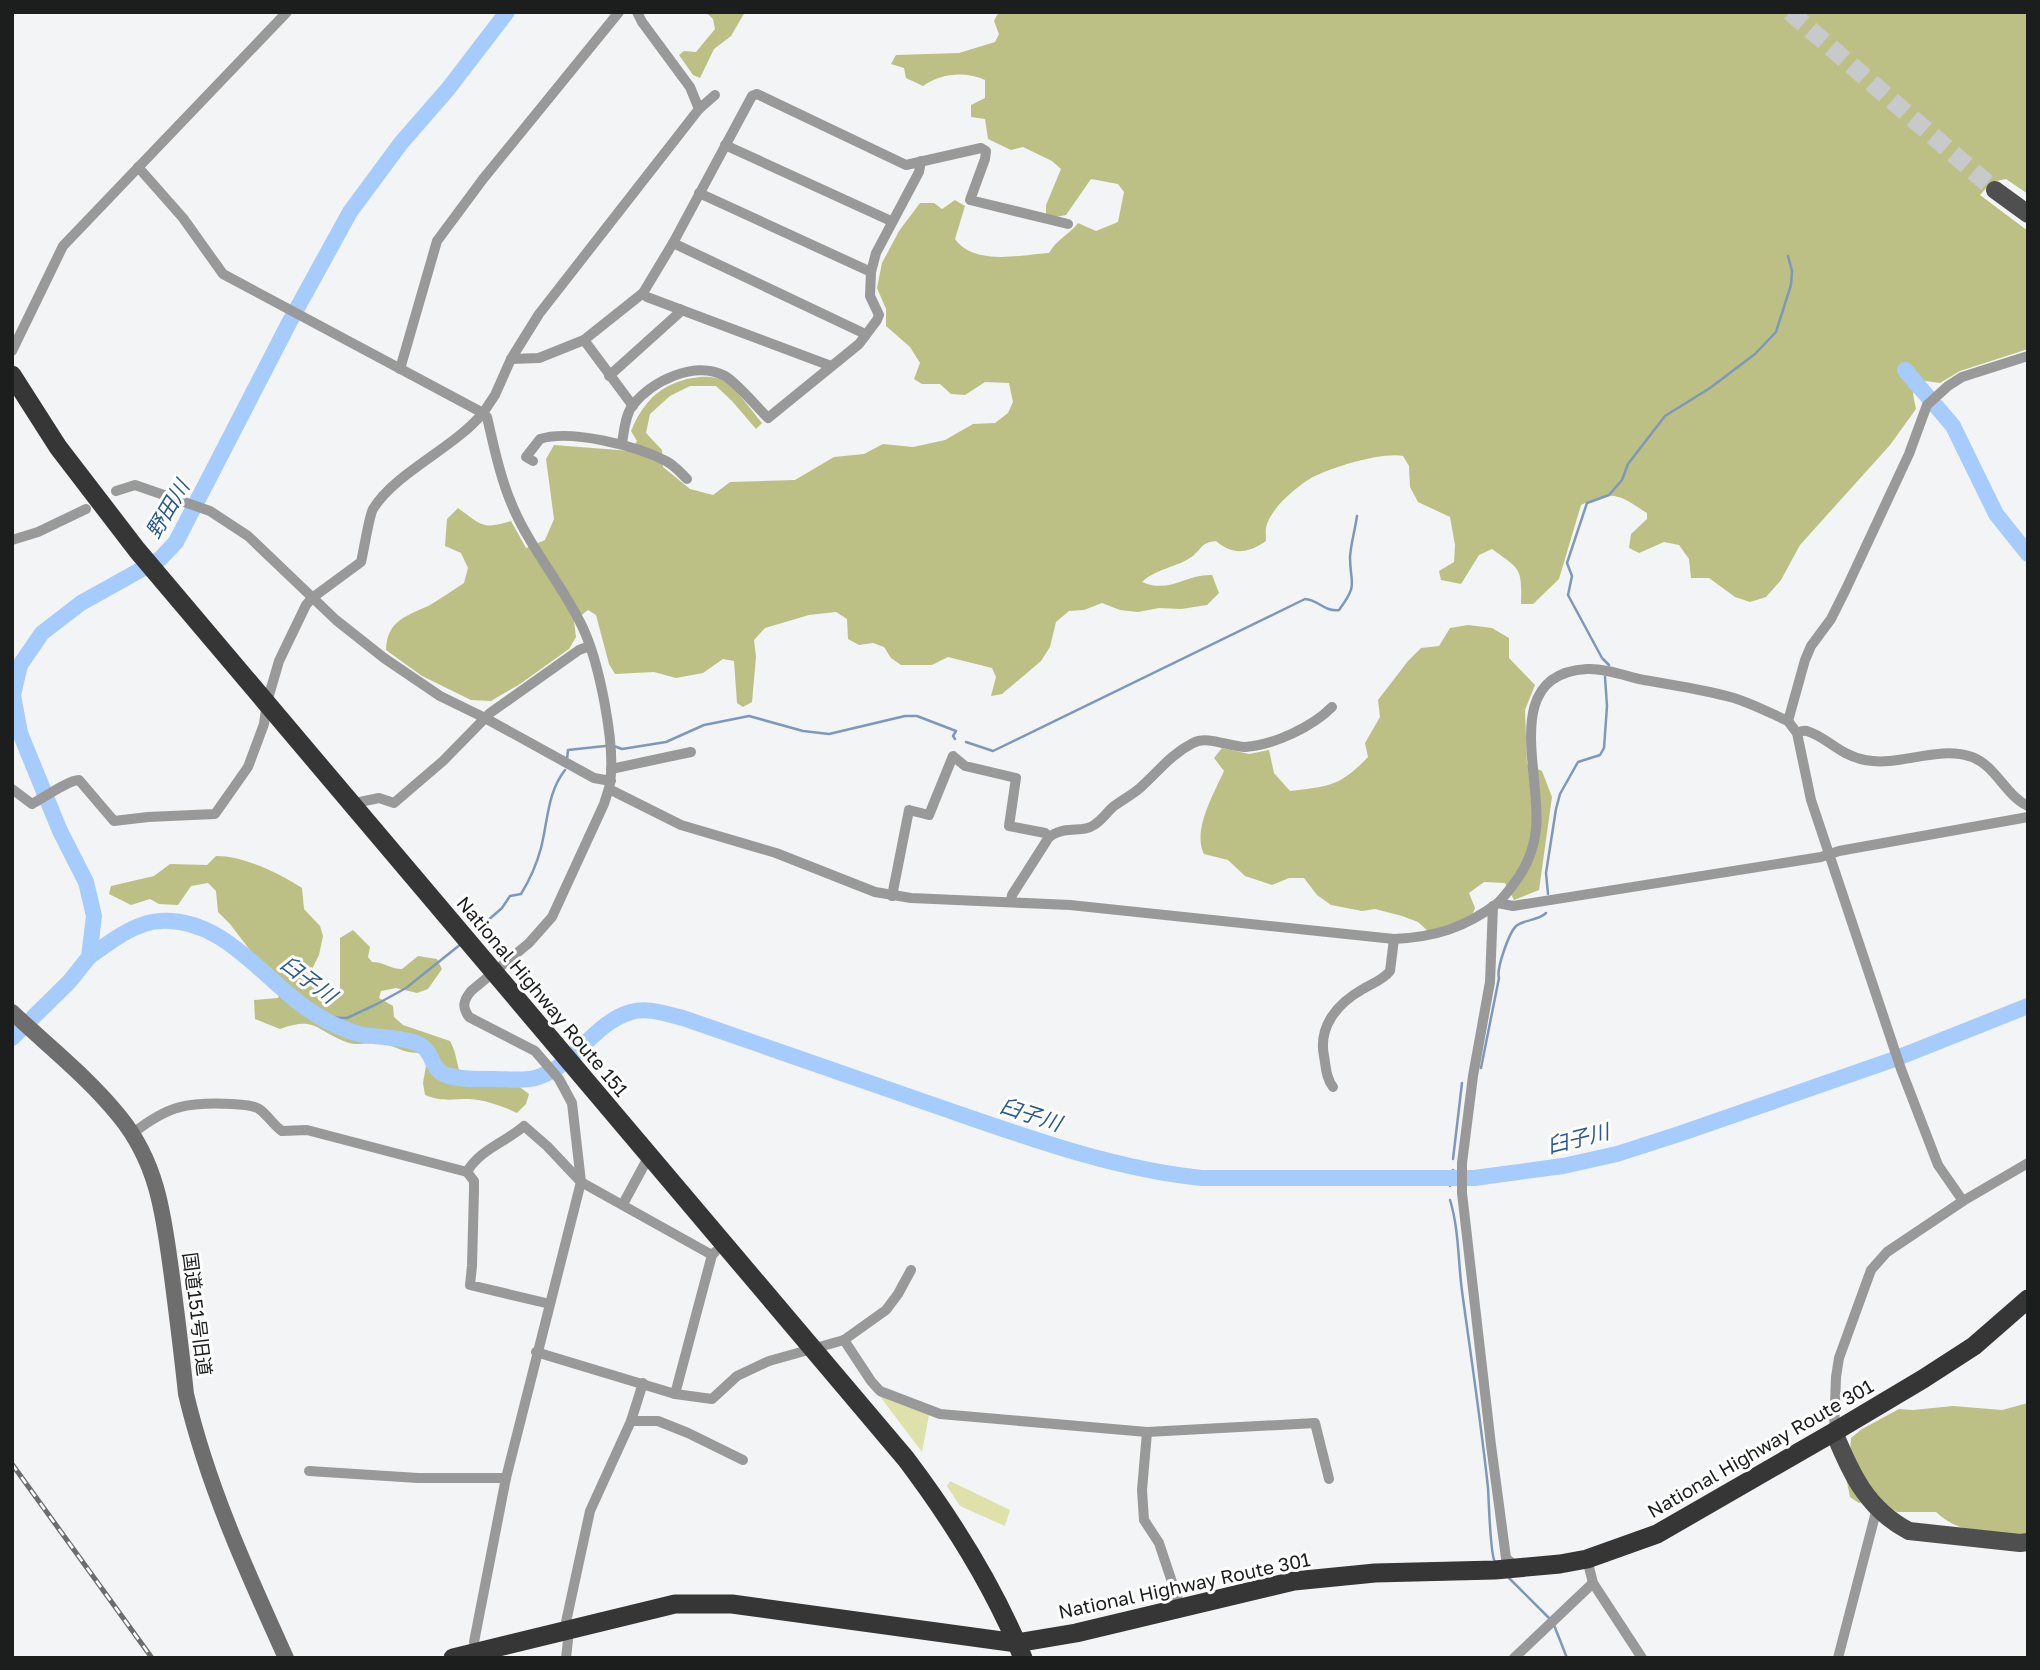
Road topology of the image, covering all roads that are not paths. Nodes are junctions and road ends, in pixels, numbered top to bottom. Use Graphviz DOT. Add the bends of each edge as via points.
graph roads {
  1 [pos="287,12"];
  2 [pos="619,12"];
  3 [pos="637,12"];
  4 [pos="715,95"];
  5 [pos="699,109"];
  6 [pos="725,145"];
  7 [pos="921,161"];
  8 [pos="138,167"];
  9 [pos="1995,190"];
  10 [pos="699,193"];
  11 [pos="2028,214"];
  12 [pos="891,221"];
  13 [pos="1069,224"];
  14 [pos="673,243"];
  15 [pos="871,272"];
  16 [pos="643,293"];
  17 [pos="680,309"];
  18 [pos="865,336"];
  19 [pos="584,340"];
  20 [pos="12,351"];
  21 [pos="2028,356"];
  22 [pos="511,359"];
  23 [pos="831,366"];
  24 [pos="400,369"];
  25 [pos="12,374"];
  26 [pos="609,376"];
  27 [pos="633,406"];
  28 [pos="483,413"];
  29 [pos="622,443"];
  30 [pos="533,461"];
  31 [pos="687,479"];
  32 [pos="117,491"];
  33 [pos="86,509"];
  34 [pos="12,540"];
  35 [pos="312,598"];
  36 [pos="590,646"];
  37 [pos="267,702"];
  38 [pos="1332,707"];
  39 [pos="485,718"];
  40 [pos="1788,721"];
  41 [pos="1797,733"];
  42 [pos="691,751"];
  43 [pos="611,769"];
  44 [pos="610,785"];
  45 [pos="12,789"];
  46 [pos="350,804"];
  47 [pos="2028,806"];
  48 [pos="2028,817"];
  49 [pos="1049,836"];
  50 [pos="1830,855"];
  51 [pos="892,896"];
  52 [pos="1011,901"];
  53 [pos="1495,905"];
  54 [pos="1394,939"];
  55 [pos="494,972"];
  56 [pos="13,1013"];
  57 [pos="552,1056"];
  58 [pos="1333,1087"];
  59 [pos="132,1134"];
  60 [pos="649,1156"];
  61 [pos="2028,1163"];
  62 [pos="467,1172"];
  63 [pos="581,1182"];
  64 [pos="1964,1201"];
  65 [pos="623,1205"];
  66 [pos="718,1250"];
  67 [pos="911,1270"];
  68 [pos="2028,1299"];
  69 [pos="550,1304"];
  70 [pos="844,1340"];
  71 [pos="812,1350"];
  72 [pos="536,1352"];
  73 [pos="643,1383"];
  74 [pos="675,1394"];
  75 [pos="631,1421"];
  76 [pos="1147,1432"];
  77 [pos="1834,1432"];
  78 [pos="743,1460"];
  79 [pos="309,1471"];
  80 [pos="506,1478"];
  81 [pos="1329,1479"];
  82 [pos="1877,1508"];
  83 [pos="2028,1542"];
  84 [pos="1587,1559"];
  85 [pos="1506,1569"];
  86 [pos="1592,1583"];
  87 [pos="1181,1609"];
  88 [pos="566,1631"];
  89 [pos="1020,1650"];
  90 [pos="476,1655"];
  91 [pos="286,1658"];
  92 [pos="453,1658"];
  93 [pos="566,1658"];
  94 [pos="1514,1658"];
  95 [pos="1642,1658"];
  96 [pos="1838,1658"];
  1 -- 8 [label="street"];
  2 -- 24 [label="street" via="437,241"];
  3 -- 5 [label="street" via="691,88"];
  4 -- 5 [label="street"];
  5 -- 22 [label="street" via="539,314"];
  6 -- 7 [label="street" via="757,94 906,165"];
  6 -- 10 [label="street"];
  6 -- 12 [label="street"];
  7 -- 12 [label="street"];
  7 -- 13 [label="street" via="981,148 986,151 985,159 970,200"];
  8 -- 20 [label="street" via="63,246"];
  8 -- 24 [label="street" via="183,218 223,274"];
  9 -- 11 [label="main road"];
  10 -- 14 [label="street"];
  10 -- 15 [label="street"];
  12 -- 15 [label="street"];
  14 -- 16 [label="street"];
  14 -- 18 [label="street"];
  15 -- 18 [label="street" via="871,300 878,315"];
  16 -- 17 [label="street"];
  16 -- 19 [label="street"];
  17 -- 23 [label="street"];
  17 -- 26 [label="street"];
  18 -- 23 [label="street"];
  19 -- 22 [label="street" via="539,358"];
  19 -- 26 [label="street"];
  21 -- 40 [label="street" via="1962,377 1927,405 1846,589 1811,646"];
  22 -- 28 [label="street"];
  23 -- 27 [label="street" via="768,418 732,380 702,369 667,379"];
  24 -- 28 [label="street"];
  25 -- 37 [label="highway, National Highway Route 151" via="58,447 137,550"];
  26 -- 27 [label="street"];
  27 -- 29 [label="street"];
  28 -- 35 [label="street" via="392,488 372,510 360,562"];
  28 -- 36 [label="street" via="512,505"];
  29 -- 30 [label="street" via="545,437 526,457"];
  29 -- 31 [label="street" via="666,461"];
  32 -- 35 [label="street" via="135,485 204,508 248,536"];
  33 -- 34 [label="street"];
  35 -- 37 [label="street" via="279,661"];
  35 -- 39 [label="street" via="384,658 440,696"];
  36 -- 39 [label="street"];
  36 -- 43 [label="street"];
  37 -- 45 [label="street" via="248,768 215,814 114,821 79,780 34,803"];
  37 -- 46 [label="highway, National Highway Route 151"];
  38 -- 49 [label="street" via="1302,728 1268,742 1245,747 1195,741 1169,758 1095,825"];
  39 -- 44 [label="street"];
  39 -- 46 [label="street" via="394,803 379,798"];
  40 -- 41 [label="street"];
  40 -- 53 [label="street" via="1732,698 1590,668 1568,671 1552,680 1533,707 1533,848 1517,881"];
  41 -- 47 [label="street" via="1809,732 1836,750 1865,760 1940,754 1973,758 1991,769"];
  41 -- 50 [label="street" via="1811,800"];
  42 -- 43 [label="street"];
  43 -- 44 [label="street"];
  44 -- 51 [label="street" via="681,825 776,853"];
  44 -- 55 [label="street" via="551,917"];
  46 -- 55 [label="highway, National Highway Route 151"];
  48 -- 50 [label="street"];
  49 -- 51 [label="street" via="1009,826 1016,778 965,766 953,756 929,815 909,810"];
  49 -- 52 [label="street"];
  50 -- 53 [label="street" via="1513,906"];
  50 -- 64 [label="street" via="1938,1165"];
  51 -- 52 [label="street"];
  52 -- 54 [label="street"];
  53 -- 54 [label="street" via="1473,921 1437,933"];
  53 -- 85 [label="street" via="1490,982 1473,1076 1462,1189"];
  54 -- 58 [label="street" via="1390,971 1354,994 1328,1020 1323,1052 1327,1080"];
  55 -- 57 [label="highway, National Highway Route 151"];
  55 -- 57 [label="street" via="471,991 464,1010 469,1017"];
  56 -- 59 [label="street, 国道151号旧道" via="97,1091"];
  57 -- 60 [label="highway, National Highway Route 151" via="581,1076"];
  57 -- 63 [label="street" via="572,1103"];
  59 -- 62 [label="street" via="191,1103 246,1105 260,1109 282,1131 307,1130"];
  59 -- 91 [label="street, 国道151号旧道" via="159,1192 186,1394 200,1445 237,1549"];
  60 -- 65 [label="street"];
  60 -- 66 [label="highway, National Highway Route 151"];
  61 -- 64 [label="street"];
  62 -- 63 [label="street" via="490,1148 524,1126"];
  62 -- 69 [label="street" via="474,1181 470,1285"];
  63 -- 65 [label="street"];
  63 -- 69 [label="street"];
  64 -- 77 [label="street" via="1887,1252 1871,1270 1839,1359"];
  65 -- 66 [label="street"];
  66 -- 71 [label="highway, National Highway Route 151"];
  66 -- 74 [label="street"];
  67 -- 70 [label="street" via="886,1310"];
  68 -- 77 [label="highway, National Highway Route 301" via="1974,1346"];
  69 -- 72 [label="street"];
  70 -- 71 [label="street"];
  70 -- 76 [label="street" via="880,1391 940,1414"];
  71 -- 74 [label="street" via="769,1361 737,1376 712,1399"];
  71 -- 89 [label="highway, National Highway Route 151" via="940,1504 995,1597"];
  72 -- 73 [label="street"];
  72 -- 80 [label="street"];
  73 -- 74 [label="street"];
  73 -- 75 [label="street"];
  75 -- 78 [label="street" via="658,1421"];
  75 -- 88 [label="street" via="590,1511"];
  76 -- 81 [label="street" via="1315,1423"];
  76 -- 87 [label="street" via="1144,1520 1159,1543"];
  77 -- 82 [label="main road" via="1852,1477"];
  77 -- 84 [label="highway, National Highway Route 301" via="1657,1534"];
  79 -- 80 [label="street"];
  80 -- 90 [label="street" via="474,1642"];
  82 -- 83 [label="main road" via="1909,1531"];
  82 -- 96 [label="street"];
  84 -- 85 [label="highway, National Highway Route 301"];
  84 -- 86 [label="street"];
  85 -- 87 [label="highway, National Highway Route 301" via="1337,1575"];
  86 -- 94 [label="street"];
  86 -- 95 [label="street"];
  87 -- 89 [label="highway, National Highway Route 301"];
  88 -- 89 [label="highway, National Highway Route 301" via="657,1607 703,1602"];
  88 -- 90 [label="highway, National Highway Route 301"];
  88 -- 93 [label="street"];
  90 -- 92 [label="highway, National Highway Route 301"];
}
